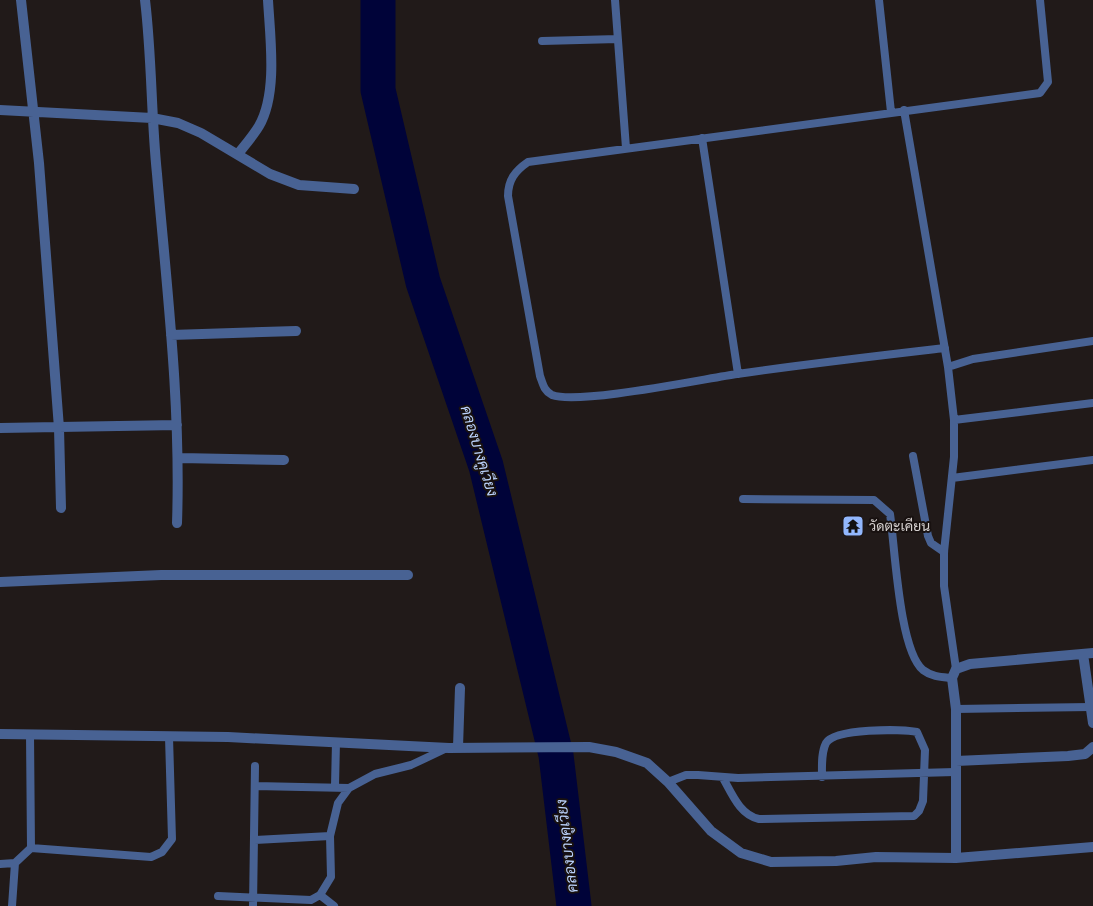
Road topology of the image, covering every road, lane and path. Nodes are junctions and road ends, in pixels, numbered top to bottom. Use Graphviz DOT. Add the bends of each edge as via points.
graph roads {
  1 [pos="21,0"];
  2 [pos="145,0"];
  3 [pos="268,0"];
  4 [pos="615,0"];
  5 [pos="878,0"];
  6 [pos="1040,0"];
  7 [pos="618,39"];
  8 [pos="542,41"];
  9 [pos="0,110"];
  10 [pos="904,110"];
  11 [pos="32,111"];
  12 [pos="890,112"];
  13 [pos="152,118"];
  14 [pos="702,138"];
  15 [pos="626,148"];
  16 [pos="238,154"];
  17 [pos="354,189"];
  18 [pos="296,331"];
  19 [pos="171,335"];
  20 [pos="1093,342"];
  21 [pos="945,348"];
  22 [pos="948,367"];
  23 [pos="738,374"];
  24 [pos="1093,403"];
  25 [pos="954,420"];
  26 [pos="177,425"];
  27 [pos="0,428"];
  28 [pos="59,428"];
  29 [pos="913,456"];
  30 [pos="180,458"];
  31 [pos="284,460"];
  32 [pos="1093,460"];
  33 [pos="952,478"];
  34 [pos="743,498"];
  35 [pos="61,508"];
  36 [pos="177,523"];
  37 [pos="944,552"];
  38 [pos="408,575"];
  39 [pos="0,582"];
  40 [pos="1088,654"];
  41 [pos="954,674"];
  42 [pos="460,688"];
  43 [pos="1090,707"];
  44 [pos="956,708"];
  45 [pos="1093,723"];
  46 [pos="0,734"];
  47 [pos="30,734"];
  48 [pos="169,738"];
  49 [pos="336,742"];
  50 [pos="454,747"];
  51 [pos="1093,747"];
  52 [pos="956,761"];
  53 [pos="255,766"];
  54 [pos="956,772"];
  55 [pos="922,773"];
  56 [pos="822,777"];
  57 [pos="723,778"];
  58 [pos="668,782"];
  59 [pos="255,786"];
  60 [pos="335,786"];
  61 [pos="349,788"];
  62 [pos="330,836"];
  63 [pos="255,840"];
  64 [pos="1093,847"];
  65 [pos="31,848"];
  66 [pos="956,858"];
  67 [pos="15,863"];
  68 [pos="0,864"];
  69 [pos="320,894"];
  70 [pos="218,896"];
  71 [pos="254,902"];
  72 [pos="12,906"];
  73 [pos="334,906"];
  1 -- 11 [label="street"];
  2 -- 13 [label="street" via="150,41"];
  3 -- 16 [label="street" via="269,98 260,125"];
  4 -- 7 [label="lane"];
  5 -- 12 [label="lane"];
  6 -- 10 [label="lane" via="1048,82 1040,93"];
  7 -- 8 [label="lane"];
  7 -- 15 [label="lane"];
  9 -- 11 [label="street"];
  10 -- 12 [label="lane"];
  10 -- 21 [label="lane"];
  11 -- 13 [label="street"];
  11 -- 28 [label="street" via="39,163"];
  12 -- 14 [label="lane"];
  13 -- 16 [label="street" via="202,133"];
  13 -- 19 [label="street"];
  14 -- 15 [label="lane"];
  14 -- 23 [label="lane"];
  15 -- 23 [label="lane" via="528,162 517,170 508,184 538,367 546,390 552,395 572,397"];
  16 -- 17 [label="street" via="270,174 300,186"];
  18 -- 19 [label="street"];
  19 -- 26 [label="street"];
  20 -- 22 [label="lane" via="973,359"];
  21 -- 22 [label="lane"];
  21 -- 23 [label="lane"];
  22 -- 25 [label="lane"];
  24 -- 25 [label="lane"];
  25 -- 33 [label="lane"];
  26 -- 28 [label="street"];
  26 -- 30 [label="street"];
  27 -- 28 [label="street"];
  28 -- 35 [label="street"];
  29 -- 37 [label="lane" via="928,536 931,544"];
  30 -- 31 [label="street"];
  30 -- 36 [label="street"];
  32 -- 33 [label="lane"];
  33 -- 37 [label="lane"];
  34 -- 41 [label="lane" via="874,500 883,506 890,514 903,626 910,646 921,668 934,676"];
  37 -- 41 [label="lane" via="944,586"];
  38 -- 39 [label="street" via="161,575"];
  40 -- 41 [label="street" via="970,664"];
  40 -- 43 [label="street"];
  41 -- 44 [label="street"];
  42 -- 50 [label="street"];
  43 -- 44 [label="lane"];
  43 -- 45 [label="street"];
  44 -- 52 [label="street"];
  46 -- 47 [label="street"];
  47 -- 48 [label="street"];
  47 -- 65 [label="lane"];
  48 -- 49 [label="street"];
  48 -- 65 [label="lane" via="172,839 162,852 151,856"];
  49 -- 50 [label="street"];
  49 -- 60 [label="lane"];
  50 -- 58 [label="street" via="589,747 647,763"];
  50 -- 61 [label="lane" via="411,765 375,774"];
  51 -- 52 [label="street" via="1085,754 1068,756"];
  52 -- 54 [label="street"];
  53 -- 59 [label="lane"];
  54 -- 55 [label="lane"];
  54 -- 66 [label="street"];
  55 -- 56 [label="lane"];
  55 -- 56 [label="lane" via="925,750 922,741 916,732 902,729 838,734 830,738 823,753"];
  55 -- 57 [label="lane" via="923,801 919,812 901,818 749,817"];
  56 -- 57 [label="lane"];
  57 -- 58 [label="lane" via="686,775"];
  58 -- 66 [label="street" via="710,831 741,853 771,862 876,857"];
  59 -- 60 [label="lane"];
  59 -- 63 [label="lane"];
  60 -- 61 [label="lane"];
  61 -- 62 [label="lane" via="338,804"];
  62 -- 63 [label="lane"];
  62 -- 69 [label="lane" via="331,877"];
  63 -- 71 [label="lane"];
  64 -- 66 [label="street"];
  65 -- 67 [label="lane"];
  67 -- 68 [label="lane"];
  67 -- 72 [label="lane"];
  69 -- 71 [label="lane" via="311,900"];
  69 -- 73 [label="lane"];
  70 -- 71 [label="lane"];
}
